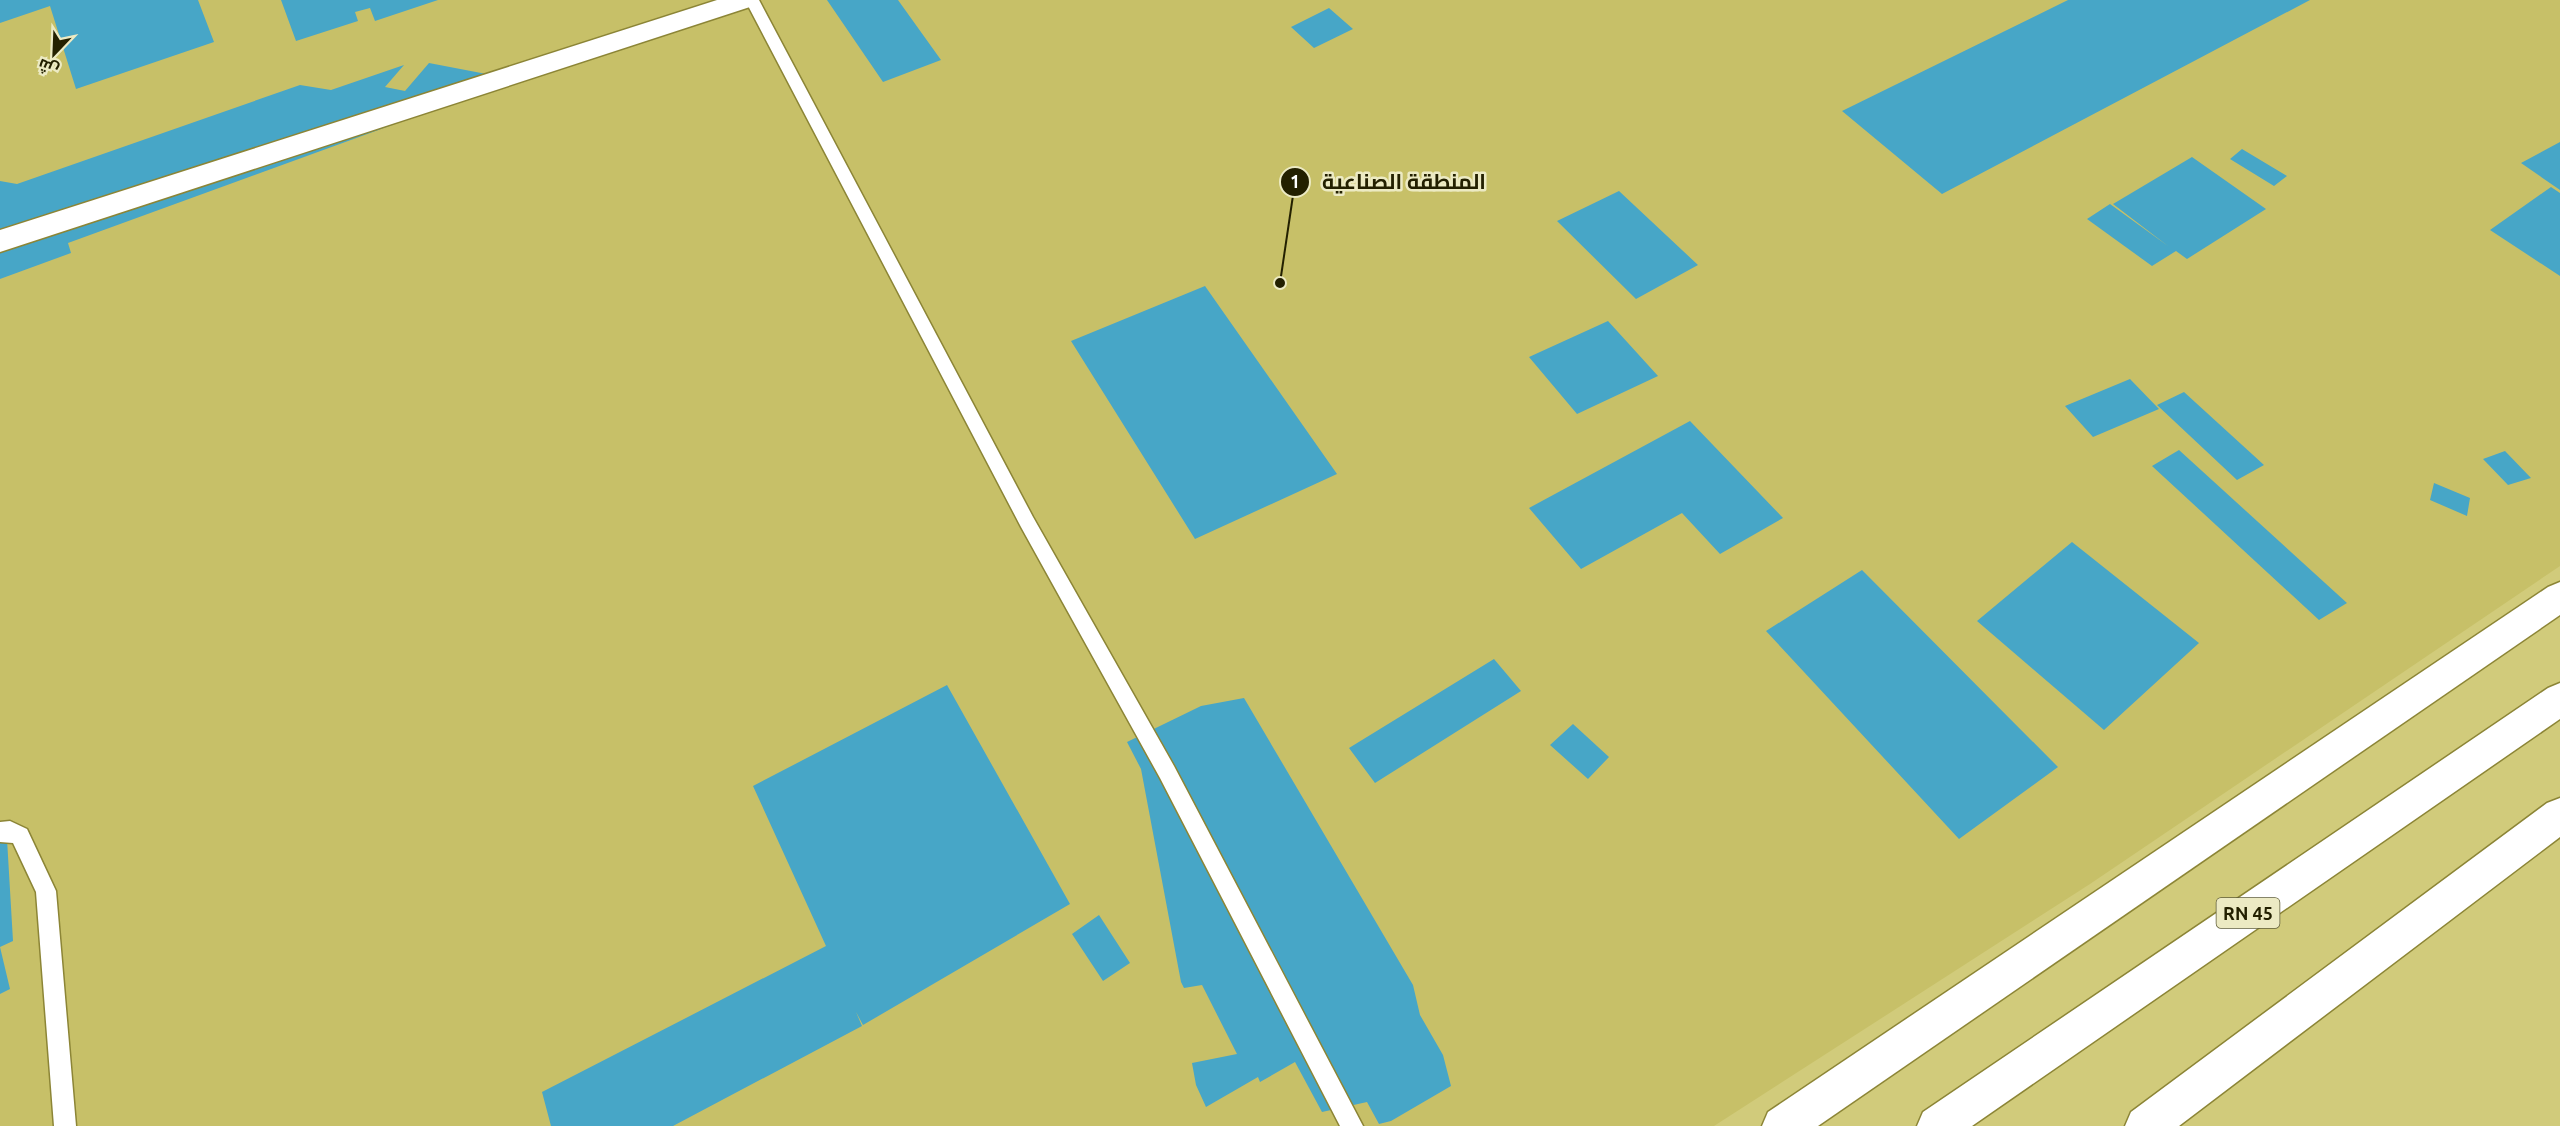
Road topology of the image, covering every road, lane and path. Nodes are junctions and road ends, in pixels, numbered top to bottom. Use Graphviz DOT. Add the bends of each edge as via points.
graph roads {
  1 [pos="744,0"];
  2 [pos="752,0"];
  3 [pos="0,241"];
  4 [pos="2560,597"];
  5 [pos="2560,699"];
  6 [pos="2560,815"];
  7 [pos="0,832"];
  8 [pos="65,1126"];
  9 [pos="1352,1126"];
  10 [pos="1782,1126"];
  11 [pos="1937,1126"];
  12 [pos="2145,1126"];
  1 -- 3 [label="main road"];
  2 -- 9 [label="lane" via="1027,522 1167,772"];
  4 -- 10 [label="main road"];
  5 -- 11 [label="main road, RN 45"];
  6 -- 12 [label="main road"];
  7 -- 8 [label="lane" via="20,836 46,891"];
}
